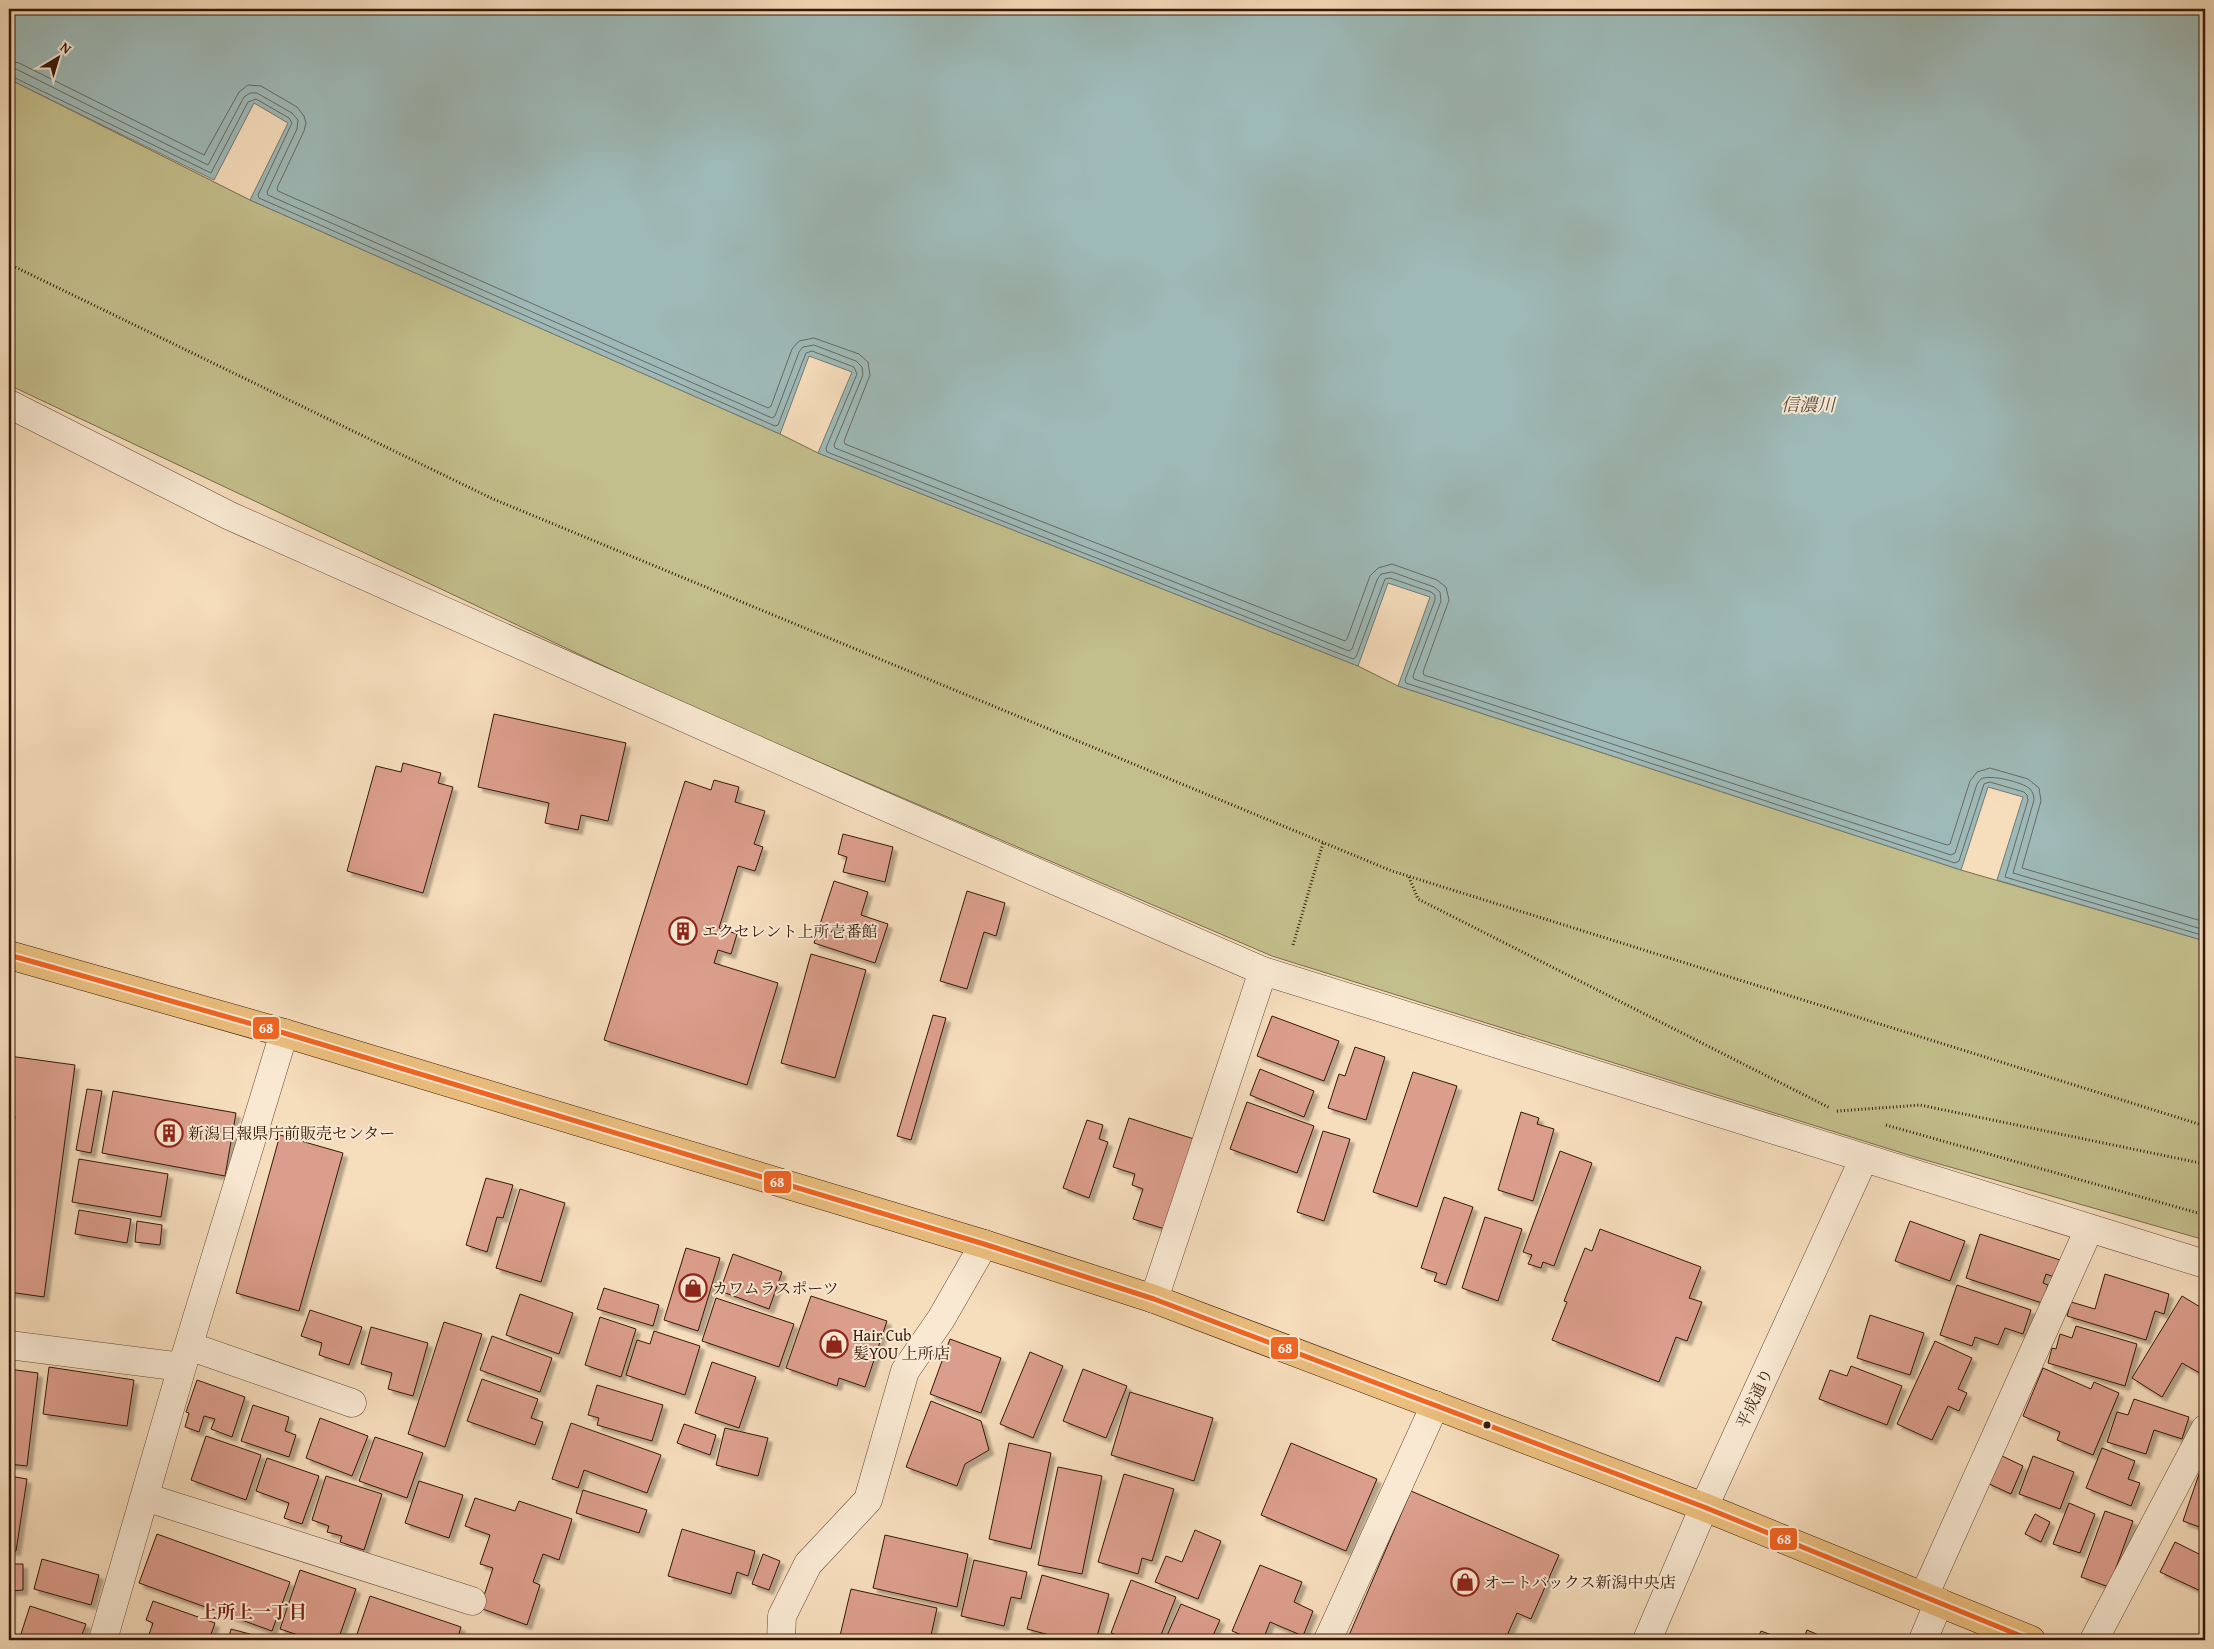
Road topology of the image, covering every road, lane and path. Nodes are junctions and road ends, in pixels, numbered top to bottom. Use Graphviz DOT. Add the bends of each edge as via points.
graph roads {
  1 [pos="9,264"];
  2 [pos="9,404"];
  3 [pos="1323,843"];
  4 [pos="1409,876"];
  5 [pos="9,954"];
  6 [pos="1274,974"];
  7 [pos="284,1033"];
  8 [pos="1836,1111"];
  9 [pos="1855,1117"];
  10 [pos="1883,1125"];
  11 [pos="2205,1126"];
  12 [pos="1864,1158"];
  13 [pos="2205,1164"];
  14 [pos="2205,1215"];
  15 [pos="2089,1229"];
  16 [pos="984,1244"];
  17 [pos="2205,1264"];
  18 [pos="1154,1299"];
  19 [pos="9,1346"];
  20 [pos="185,1357"];
  21 [pos="352,1403"];
  22 [pos="1435,1405"];
  23 [pos="2205,1429"];
  24 [pos="145,1497"];
  25 [pos="1704,1507"];
  26 [pos="1932,1599"];
  27 [pos="472,1601"];
  28 [pos="103,1640"];
  29 [pos="780,1640"];
  30 [pos="1328,1640"];
  31 [pos="1646,1640"];
  32 [pos="1924,1640"];
  33 [pos="2031,1640"];
  34 [pos="2094,1640"];
  1 -- 3 [label="path" via="493,499"];
  2 -- 6 [label="street" via="239,520 856,794"];
  3 -- 4 [label="path"];
  3 -- 6 [label="path"];
  4 -- 8 [label="path" via="1418,899"];
  4 -- 11 [label="path"];
  5 -- 7 [label="main road"];
  6 -- 12 [label="street"];
  6 -- 18 [label="street"];
  7 -- 16 [label="main road"];
  7 -- 20 [label="street"];
  8 -- 9 [label="path"];
  8 -- 13 [label="path" via="1920,1105"];
  10 -- 14 [label="path"];
  12 -- 15 [label="street"];
  12 -- 25 [label="street, 平成通り"];
  15 -- 17 [label="street"];
  15 -- 26 [label="street"];
  16 -- 18 [label="main road"];
  16 -- 29 [label="street" via="941,1319 905,1371 868,1500 808,1564 782,1616"];
  18 -- 22 [label="main road"];
  19 -- 20 [label="street"];
  20 -- 21 [label="street"];
  20 -- 24 [label="street"];
  22 -- 25 [label="main road"];
  22 -- 30 [label="street"];
  23 -- 34 [label="street"];
  24 -- 27 [label="street"];
  24 -- 28 [label="street"];
  25 -- 26 [label="main road"];
  25 -- 31 [label="street, 平成通り"];
  26 -- 32 [label="street"];
  26 -- 33 [label="main road"];
}
